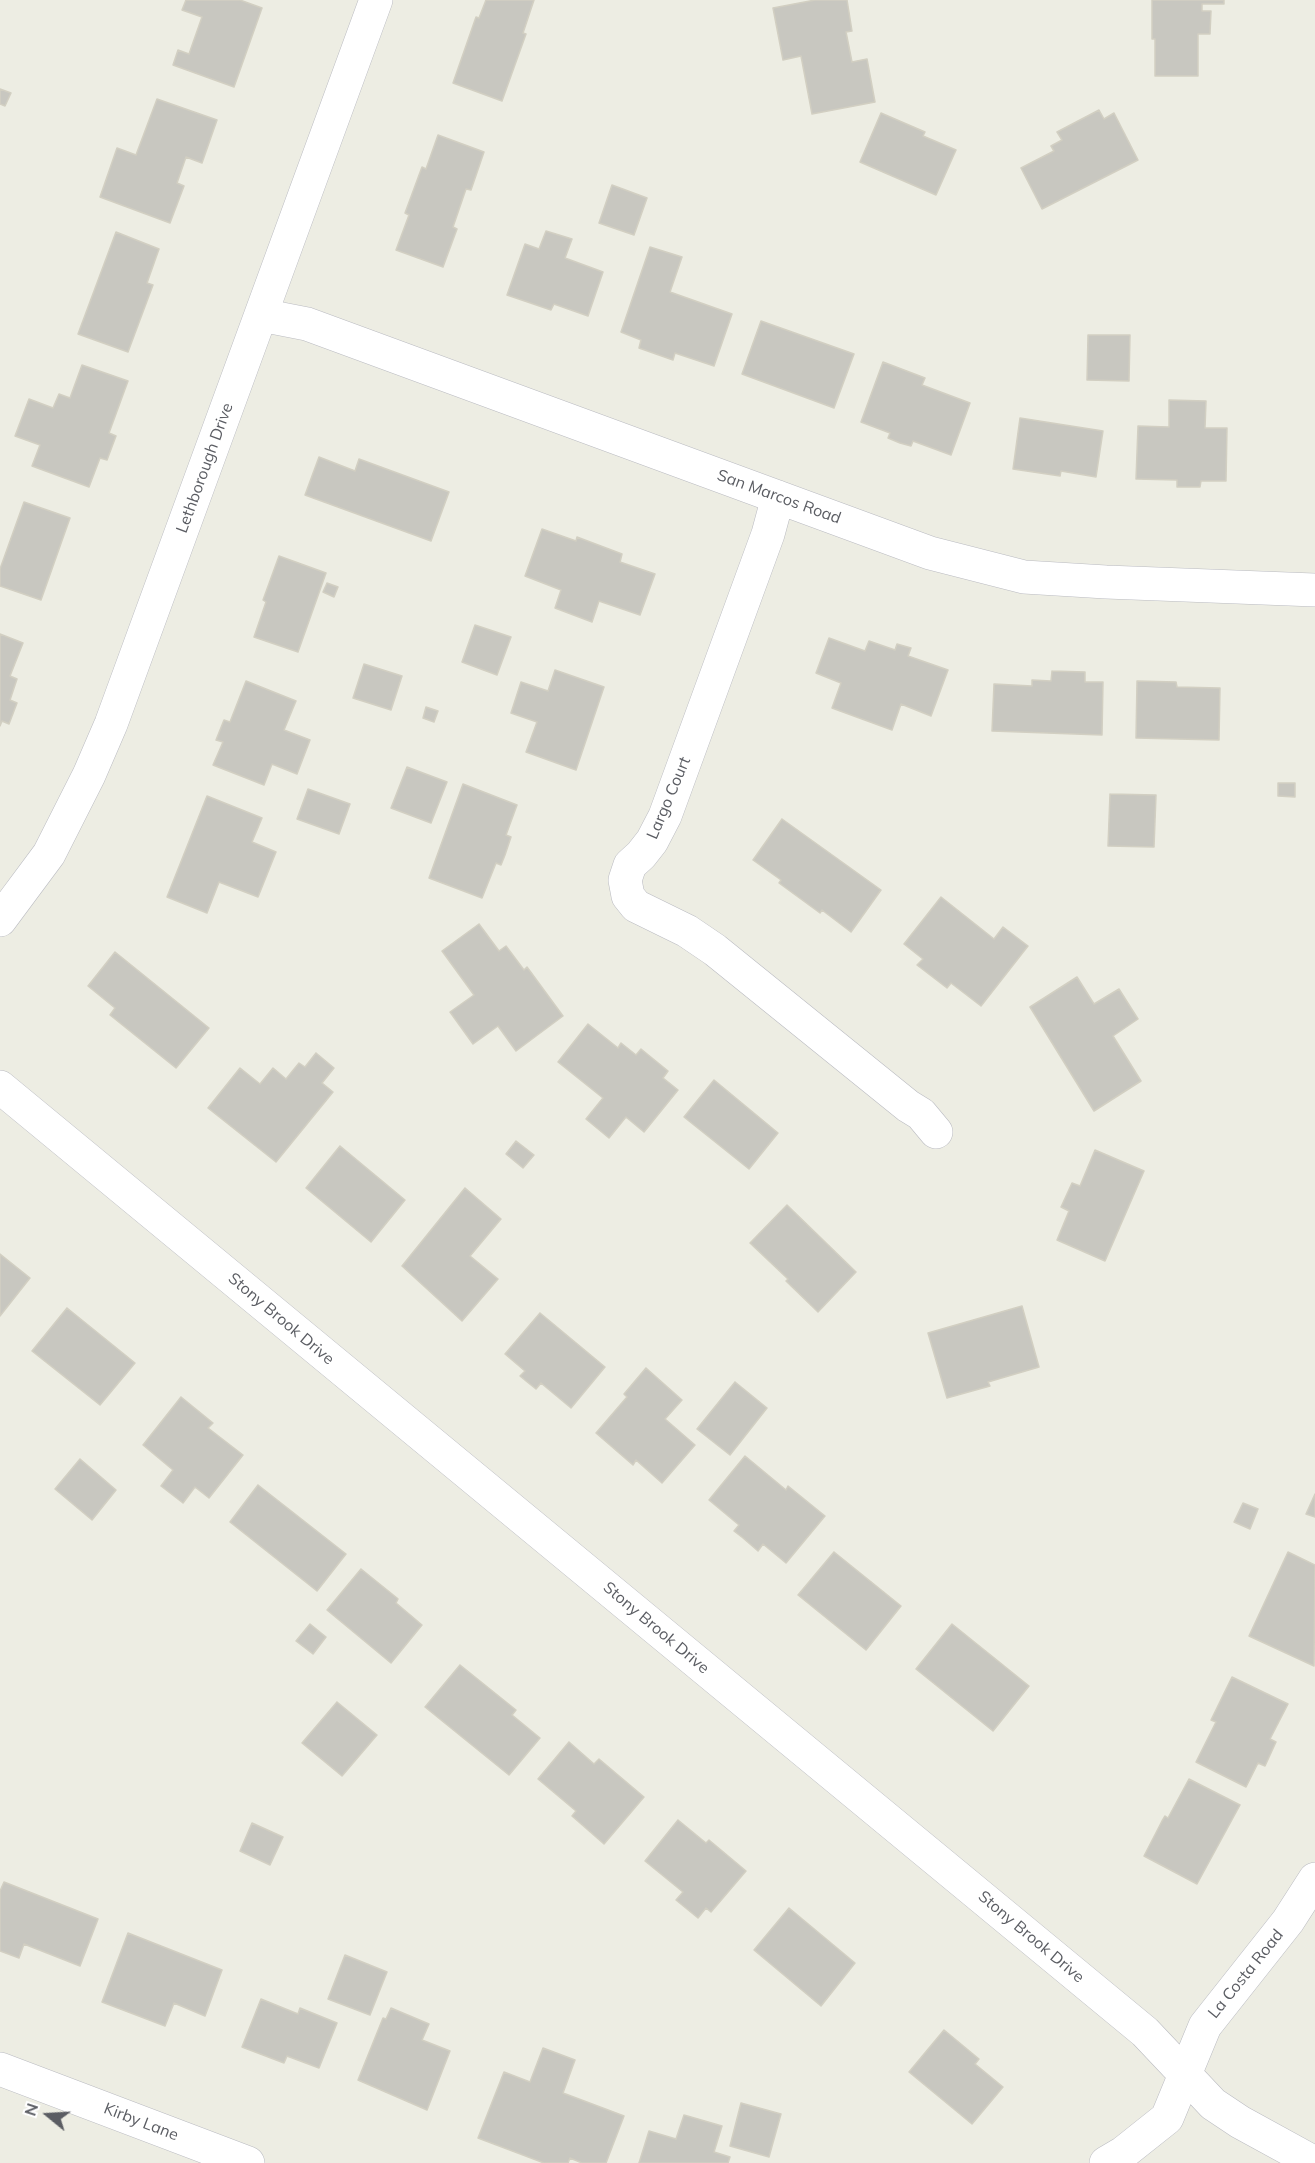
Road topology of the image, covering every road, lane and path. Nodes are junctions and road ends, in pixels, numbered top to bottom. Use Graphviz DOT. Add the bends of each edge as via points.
graph roads {
  1 [pos="376,0"];
  2 [pos="261,315"];
  3 [pos="778,497"];
  4 [pos="1315,590"];
  5 [pos="0,920"];
  6 [pos="0,1087"];
  7 [pos="936,1132"];
  8 [pos="1315,1879"];
  9 [pos="0,2069"];
  10 [pos="1186,2074"];
  11 [pos="248,2163"];
  12 [pos="1106,2163"];
  13 [pos="1315,2163"];
  1 -- 2 [label="street, Lethborough Drive"];
  2 -- 3 [label="street, San Marcos Road" via="307,324"];
  2 -- 5 [label="street, Lethborough Drive" via="89,775 49,854"];
  3 -- 4 [label="street, San Marcos Road" via="930,553 1023,577"];
  3 -- 7 [label="street, Largo Court" via="768,534 664,816 652,842 630,865 625,880 628,896 636,906 687,930 715,950 921,1114"];
  6 -- 10 [label="street, Stony Brook Drive" via="1136,2024"];
  8 -- 10 [label="street, La Costa Road" via="1288,1921 1205,2026"];
  9 -- 11 [label="street, Kirby Lane"];
  10 -- 12 [label="street" via="1167,2118"];
  10 -- 13 [label="street, Stony Brook Drive" via="1213,2104"];
}
